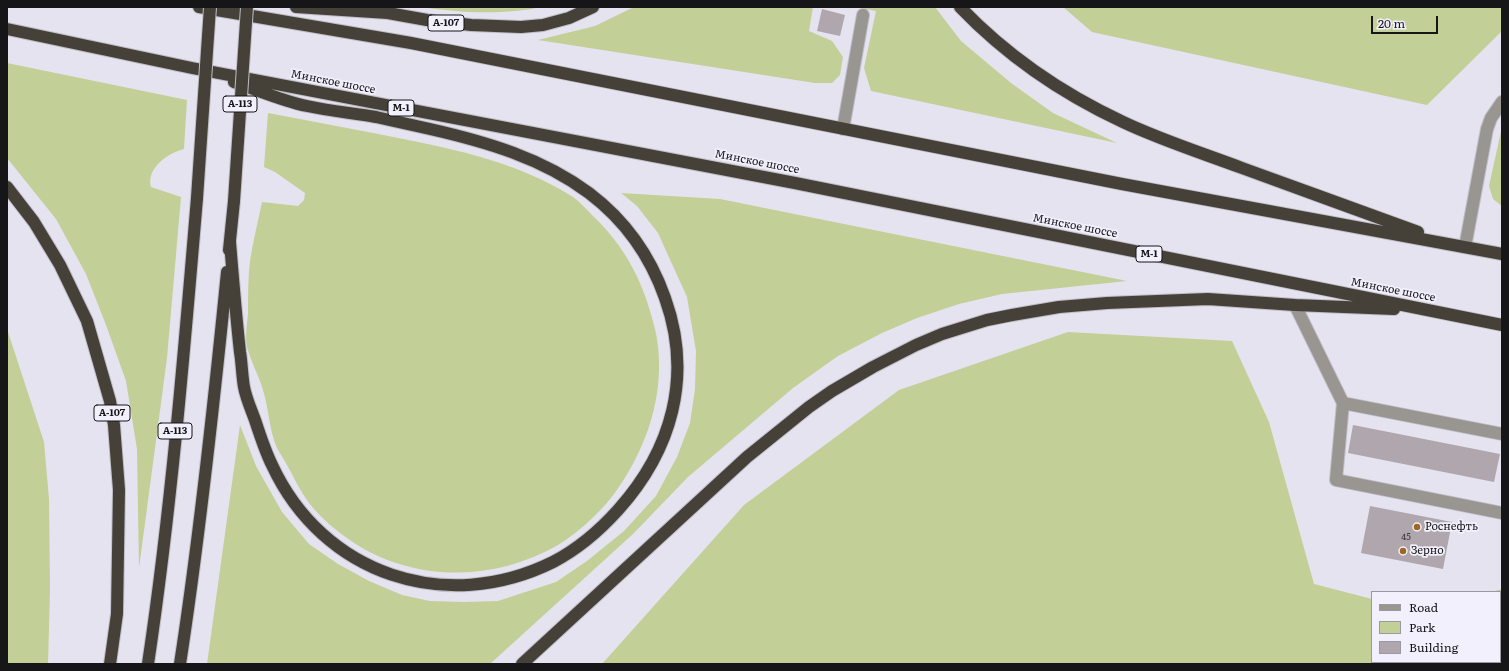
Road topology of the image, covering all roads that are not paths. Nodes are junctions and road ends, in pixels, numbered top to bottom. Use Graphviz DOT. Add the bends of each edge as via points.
graph roads {
  1 [pos="200,7"];
  2 [pos="210,7"];
  3 [pos="217,7"];
  4 [pos="247,7"];
  5 [pos="296,7"];
  6 [pos="592,7"];
  7 [pos="960,7"];
  8 [pos="863,15"];
  9 [pos="7,29"];
  10 [pos="192,68"];
  11 [pos="1502,102"];
  12 [pos="842,129"];
  13 [pos="7,187"];
  14 [pos="230,242"];
  15 [pos="1450,244"];
  16 [pos="1465,247"];
  17 [pos="1502,254"];
  18 [pos="1295,305"];
  19 [pos="1430,310"];
  20 [pos="1502,325"];
  21 [pos="1343,402"];
  22 [pos="1502,434"];
  23 [pos="1502,513"];
  24 [pos="110,664"];
  25 [pos="148,664"];
  26 [pos="180,664"];
  27 [pos="522,664"];
  1 -- 3 [label="highway"];
  1 -- 12 [label="highway" via="411,42"];
  2 -- 25 [label="highway, А-113, bridge" via="185,346"];
  4 -- 14 [label="highway, А-113, bridge"];
  5 -- 6 [label="highway, А-107" via="388,13 471,26 521,28 569,18"];
  7 -- 15 [label="highway" via="999,43 1040,74 1083,102 1123,122 1203,154"];
  8 -- 12 [label="lane"];
  9 -- 10 [label="highway, Минское шоссе / М-1"];
  10 -- 14 [label="highway" via="304,106 378,118 470,138 504,149 566,177 604,204 642,248 658,278 671,314 677,375 674,408 659,451 644,477 614,515 589,538 554,561 496,582 460,585 429,584 379,571 339,549 310,522 272,466 244,388"];
  10 -- 19 [label="highway, Минское шоссе / М-1" via="795,183"];
  11 -- 16 [label="lane" via="1490,118 1487,129"];
  12 -- 15 [label="highway" via="1122,184"];
  13 -- 24 [label="highway, А-107" via="34,222 60,266 87,321 110,401 119,490 117,614"];
  14 -- 26 [label="highway, А-113" via="190,602"];
  15 -- 16 [label="highway"];
  16 -- 17 [label="highway"];
  18 -- 19 [label="highway"];
  18 -- 21 [label="lane"];
  18 -- 27 [label="highway" via="1208,299 1059,307 987,320 916,345 832,391 747,457"];
  19 -- 20 [label="highway, Минское шоссе / М-1"];
  21 -- 22 [label="lane"];
  21 -- 23 [label="lane" via="1336,480"];
}
